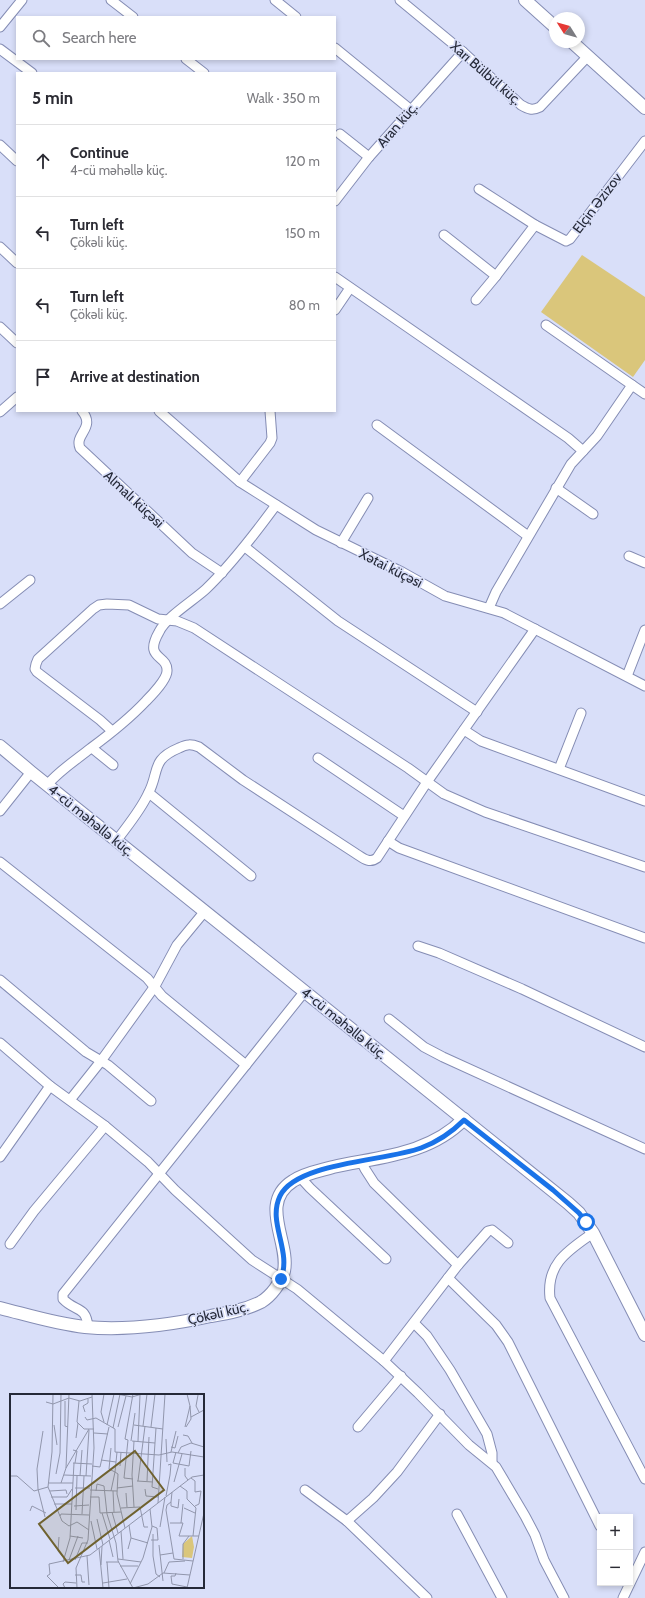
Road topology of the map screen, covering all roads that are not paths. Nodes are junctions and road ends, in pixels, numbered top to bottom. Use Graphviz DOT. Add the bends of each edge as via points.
graph roads {
  1 [pos="22,0"];
  2 [pos="111,0"];
  3 [pos="275,0"];
  4 [pos="400,0"];
  5 [pos="525,0"];
  6 [pos="131,16"];
  7 [pos="295,16"];
  8 [pos="549,22"];
  9 [pos="0,27"];
  10 [pos="579,48"];
  11 [pos="336,49"];
  12 [pos="0,50"];
  13 [pos="462,52"];
  14 [pos="588,56"];
  15 [pos="187,60"];
  16 [pos="31,72"];
  17 [pos="203,72"];
  18 [pos="645,108"];
  19 [pos="411,110"];
  20 [pos="340,134"];
  21 [pos="645,141"];
  22 [pos="0,145"];
  23 [pos="369,157"];
  24 [pos="16,160"];
  25 [pos="479,189"];
  26 [pos="336,198"];
  27 [pos="535,226"];
  28 [pos="444,235"];
  29 [pos="0,247"];
  30 [pos="16,262"];
  31 [pos="496,276"];
  32 [pos="336,278"];
  33 [pos="350,288"];
  34 [pos="476,300"];
  35 [pos="336,309"];
  36 [pos="546,325"];
  37 [pos="0,327"];
  38 [pos="16,342"];
  39 [pos="632,385"];
  40 [pos="645,394"];
  41 [pos="16,398"];
  42 [pos="0,412"];
  43 [pos="83,412"];
  44 [pos="160,412"];
  45 [pos="270,412"];
  46 [pos="376,425"];
  47 [pos="584,451"];
  48 [pos="240,482"];
  49 [pos="556,488"];
  50 [pos="368,498"];
  51 [pos="276,505"];
  52 [pos="593,514"];
  53 [pos="528,536"];
  54 [pos="341,543"];
  55 [pos="245,547"];
  56 [pos="629,556"];
  57 [pos="645,563"];
  58 [pos="222,573"];
  59 [pos="30,580"];
  60 [pos="0,604"];
  61 [pos="489,608"];
  62 [pos="169,620"];
  63 [pos="534,629"];
  64 [pos="645,630"];
  65 [pos="627,676"];
  66 [pos="645,686"];
  67 [pos="477,712"];
  68 [pos="581,713"];
  69 [pos="464,730"];
  70 [pos="112,731"];
  71 [pos="0,746"];
  72 [pos="92,748"];
  73 [pos="318,758"];
  74 [pos="113,765"];
  75 [pos="559,769"];
  76 [pos="31,772"];
  77 [pos="427,782"];
  78 [pos="47,785"];
  79 [pos="149,793"];
  80 [pos="645,801"];
  81 [pos="0,811"];
  82 [pos="404,816"];
  83 [pos="117,840"];
  84 [pos="388,841"];
  85 [pos="0,862"];
  86 [pos="645,867"];
  87 [pos="251,876"];
  88 [pos="205,911"];
  89 [pos="645,938"];
  90 [pos="418,946"];
  91 [pos="0,980"];
  92 [pos="154,986"];
  93 [pos="305,992"];
  94 [pos="389,1020"];
  95 [pos="0,1043"];
  96 [pos="645,1047"];
  97 [pos="101,1061"];
  98 [pos="246,1065"];
  99 [pos="50,1086"];
  100 [pos="70,1100"];
  101 [pos="151,1101"];
  102 [pos="464,1120"];
  103 [pos="105,1126"];
  104 [pos="645,1148"];
  105 [pos="0,1157"];
  106 [pos="361,1161"];
  107 [pos="160,1174"];
  108 [pos="300,1177"];
  109 [pos="593,1233"];
  110 [pos="508,1243"];
  111 [pos="10,1244"];
  112 [pos="386,1259"];
  113 [pos="458,1265"];
  114 [pos="448,1278"];
  115 [pos="281,1279"];
  116 [pos="0,1308"];
  117 [pos="414,1323"];
  118 [pos="88,1327"];
  119 [pos="645,1335"];
  120 [pos="384,1362"];
  121 [pos="401,1376"];
  122 [pos="440,1414"];
  123 [pos="358,1427"];
  124 [pos="492,1462"];
  125 [pos="645,1479"];
  126 [pos="305,1490"];
  127 [pos="457,1514"];
  128 [pos="597,1520"];
  129 [pos="347,1521"];
  130 [pos="645,1552"];
  131 [pos="633,1575"];
  132 [pos="628,1586"];
  133 [pos="427,1598"];
  134 [pos="502,1598"];
  135 [pos="564,1598"];
  136 [pos="623,1598"];
  1 -- 9 [label="street"];
  2 -- 6 [label="street"];
  3 -- 7 [label="street"];
  4 -- 13 [label="street, Xarı Bülbül küç."];
  5 -- 8 [label="street"];
  10 -- 14 [label="street"];
  11 -- 19 [label="street"];
  12 -- 16 [label="street"];
  13 -- 14 [label="street, Xarı Bülbül küç." via="521,105 534,110 540,107"];
  13 -- 19 [label="street, Aran küç."];
  14 -- 18 [label="street"];
  15 -- 17 [label="street"];
  19 -- 23 [label="street, Aran küç."];
  20 -- 23 [label="street"];
  21 -- 27 [label="street, Elçin Əzizov" via="570,239 560,239"];
  22 -- 24 [label="street"];
  23 -- 26 [label="street, Aran küç."];
  25 -- 27 [label="street, Elçin Əzizov"];
  27 -- 31 [label="street"];
  28 -- 31 [label="street"];
  29 -- 30 [label="street"];
  31 -- 34 [label="street"];
  32 -- 33 [label="street"];
  33 -- 35 [label="street"];
  33 -- 47 [label="street"];
  36 -- 39 [label="street"];
  37 -- 38 [label="street"];
  39 -- 40 [label="street"];
  39 -- 47 [label="street"];
  41 -- 42 [label="street"];
  43 -- 58 [label="street, Almalı küçəsi" via="87,421 78,444 80,448 192,553"];
  44 -- 48 [label="street, Xətai küçəsi"];
  45 -- 48 [label="street" via="270,443"];
  46 -- 53 [label="street"];
  47 -- 49 [label="street" via="571,464"];
  48 -- 51 [label="street, Xətai küçəsi"];
  49 -- 52 [label="street"];
  49 -- 53 [label="street"];
  50 -- 54 [label="street"];
  51 -- 54 [label="street, Xətai küçəsi"];
  51 -- 55 [label="street"];
  53 -- 61 [label="street"];
  54 -- 61 [label="street, Xətai küçəsi" via="445,596"];
  55 -- 58 [label="street"];
  55 -- 67 [label="street" via="338,621"];
  56 -- 57 [label="street"];
  58 -- 62 [label="street"];
  59 -- 60 [label="street"];
  61 -- 63 [label="street, Xətai küçəsi"];
  62 -- 70 [label="street" via="158,632 153,648 166,666 166,676 142,705"];
  62 -- 70 [label="street" via="158,619 129,605 99,605 59,639 36,664 37,672"];
  62 -- 77 [label="street" via="194,628"];
  63 -- 65 [label="street, Xətai küçəsi"];
  63 -- 67 [label="street"];
  64 -- 65 [label="street"];
  65 -- 66 [label="street, Xətai küçəsi"];
  67 -- 69 [label="street"];
  68 -- 75 [label="street"];
  69 -- 75 [label="street" via="481,741"];
  69 -- 77 [label="street"];
  70 -- 72 [label="street"];
  71 -- 76 [label="street, 4-cü məhəllə küç."];
  72 -- 74 [label="street"];
  72 -- 78 [label="street" via="61,770"];
  73 -- 82 [label="street"];
  75 -- 80 [label="street"];
  76 -- 78 [label="street, 4-cü məhəllə küç."];
  76 -- 81 [label="street"];
  77 -- 82 [label="street"];
  77 -- 86 [label="street" via="444,794 485,812"];
  78 -- 83 [label="street, 4-cü məhəllə küç."];
  79 -- 83 [label="street"];
  79 -- 84 [label="street" via="163,757 187,744 193,744 243,780 369,861 377,858"];
  79 -- 87 [label="street"];
  82 -- 84 [label="street"];
  83 -- 88 [label="street, 4-cü məhəllə küç."];
  84 -- 89 [label="street" via="399,848"];
  85 -- 92 [label="street"];
  88 -- 92 [label="street" via="177,945"];
  88 -- 93 [label="street, 4-cü məhəllə küç."];
  90 -- 96 [label="street" via="522,989"];
  91 -- 97 [label="street" via="86,1052"];
  92 -- 97 [label="street"];
  92 -- 98 [label="street" via="162,996"];
  93 -- 98 [label="street"];
  93 -- 102 [label="street, 4-cü məhəllə küç."];
  94 -- 104 [label="street" via="424,1047 443,1057"];
  95 -- 99 [label="street"];
  97 -- 100 [label="street"];
  97 -- 101 [label="street" via="118,1072"];
  98 -- 107 [label="street"];
  99 -- 100 [label="street"];
  99 -- 105 [label="street"];
  100 -- 103 [label="street"];
  102 -- 106 [label="street, Çökəli küç." via="444,1136 420,1148"];
  102 -- 109 [label="street, 4-cü məhəllə küç." via="579,1213"];
  103 -- 107 [label="street"];
  103 -- 111 [label="street" via="42,1201"];
  106 -- 108 [label="street, Çökəli küç." via="307,1173"];
  106 -- 113 [label="street" via="374,1183"];
  107 -- 115 [label="street" via="242,1252"];
  107 -- 118 [label="street" via="63,1294 67,1304 85,1315"];
  108 -- 112 [label="street"];
  108 -- 115 [label="street, Çökəli küç." via="283,1190 277,1206 278,1228 285,1263"];
  109 -- 119 [label="street, 4-cü məhəllə küç."];
  109 -- 125 [label="street" via="559,1260 549,1288 550,1298"];
  110 -- 113 [label="street" via="496,1232 488,1231"];
  113 -- 114 [label="street"];
  114 -- 117 [label="street"];
  114 -- 128 [label="street" via="496,1325 508,1342"];
  115 -- 118 [label="street, Çökəli küç." via="270,1295 262,1301 235,1311 151,1327"];
  115 -- 120 [label="street" via="297,1289"];
  116 -- 118 [label="street, Çökəli küç."];
  117 -- 120 [label="street"];
  117 -- 124 [label="street" via="427,1336 450,1370 487,1434 491,1444"];
  120 -- 121 [label="street"];
  121 -- 122 [label="street"];
  121 -- 123 [label="street"];
  122 -- 124 [label="street" via="474,1449"];
  122 -- 129 [label="street" via="397,1472"];
  124 -- 135 [label="street" via="525,1516"];
  126 -- 129 [label="street"];
  127 -- 134 [label="street"];
  129 -- 133 [label="street"];
  130 -- 131 [label="street"];
  132 -- 136 [label="street"];
}
